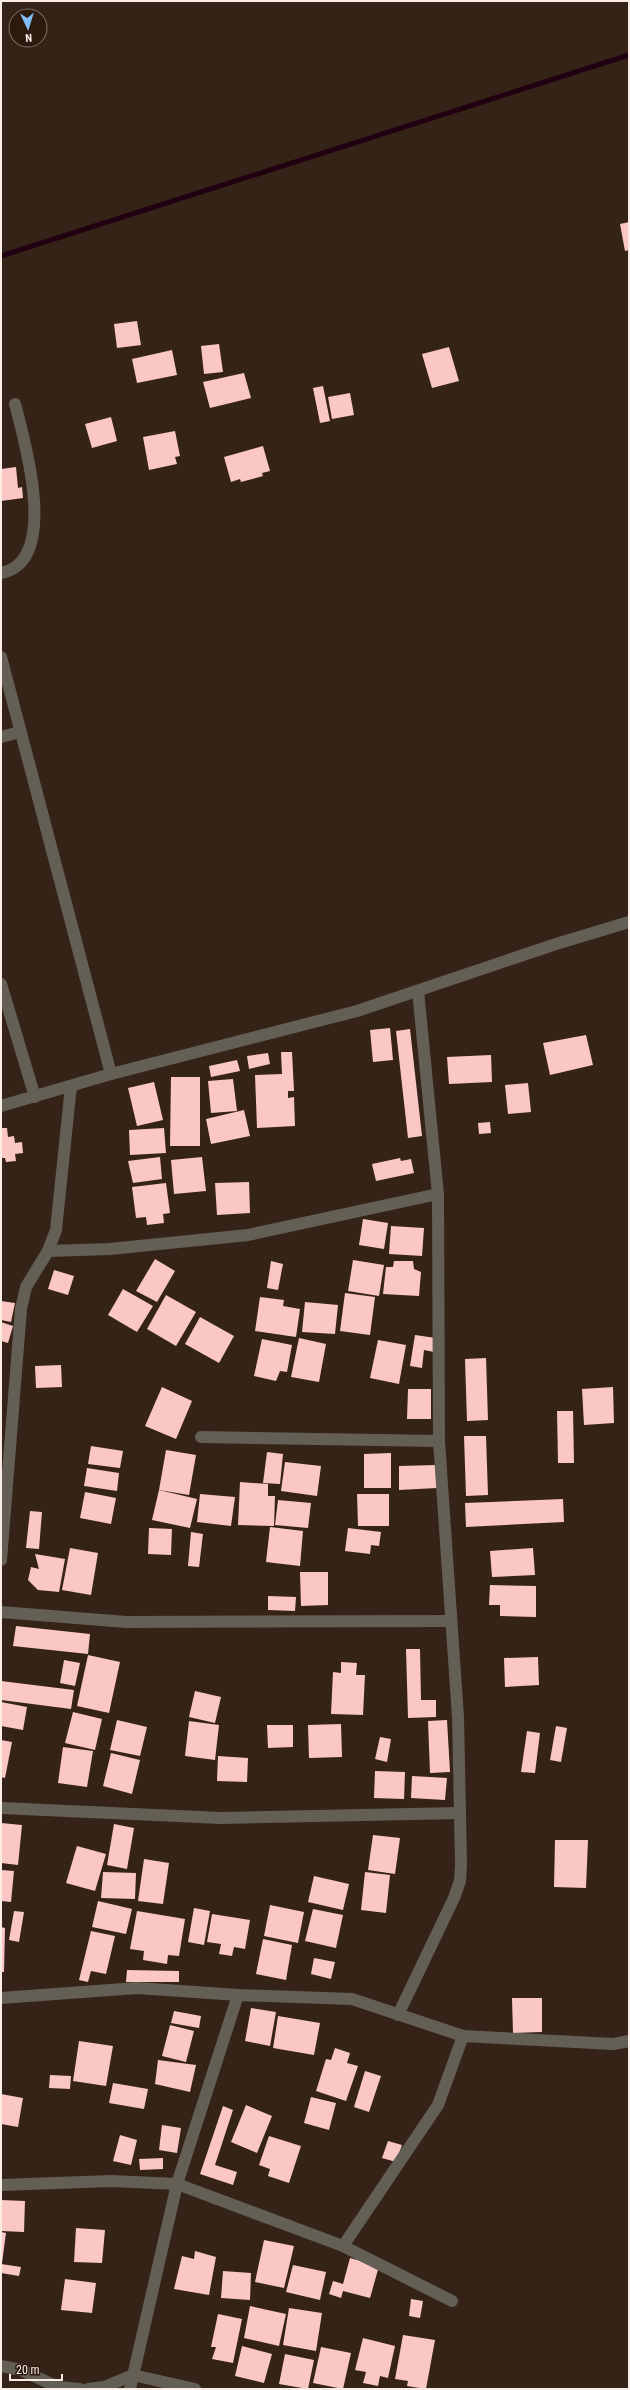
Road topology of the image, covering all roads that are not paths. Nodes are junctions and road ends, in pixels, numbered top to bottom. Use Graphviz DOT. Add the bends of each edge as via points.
graph roads {
  1 [pos="15,404"];
  2 [pos="1,573"];
  3 [pos="1,658"];
  4 [pos="20,732"];
  5 [pos="1,737"];
  6 [pos="629,922"];
  7 [pos="1,984"];
  8 [pos="418,991"];
  9 [pos="111,1074"];
  10 [pos="71,1086"];
  11 [pos="35,1097"];
  12 [pos="1,1106"];
  13 [pos="438,1194"];
  14 [pos="48,1250"];
  15 [pos="7,1412"];
  16 [pos="201,1437"];
  17 [pos="439,1441"];
  18 [pos="1,1560"];
  19 [pos="1,1612"];
  20 [pos="450,1621"];
  21 [pos="1,1808"];
  22 [pos="460,1813"];
  23 [pos="238,1995"];
  24 [pos="1,1998"];
  25 [pos="398,2015"];
  26 [pos="463,2036"];
  27 [pos="629,2042"];
  28 [pos="176,2184"];
  29 [pos="1,2185"];
  30 [pos="343,2246"];
  31 [pos="452,2301"];
  32 [pos="1,2366"];
  33 [pos="133,2375"];
  34 [pos="80,2389"];
  35 [pos="88,2389"];
  36 [pos="130,2389"];
  37 [pos="195,2389"];
  1 -- 2 [label="street" via="29,459 35,503 34,532 22,564 9,572"];
  3 -- 4 [label="street"];
  4 -- 5 [label="street"];
  4 -- 9 [label="street"];
  6 -- 8 [label="street"];
  7 -- 11 [label="street"];
  8 -- 9 [label="street" via="357,1011"];
  8 -- 13 [label="street"];
  9 -- 10 [label="street"];
  10 -- 11 [label="street"];
  10 -- 14 [label="street" via="56,1230"];
  11 -- 12 [label="street"];
  13 -- 14 [label="street" via="248,1235 110,1249"];
  13 -- 17 [label="street"];
  14 -- 15 [label="street" via="26,1287"];
  15 -- 18 [label="street"];
  16 -- 17 [label="street"];
  17 -- 20 [label="street"];
  19 -- 20 [label="street" via="126,1622"];
  20 -- 22 [label="street" via="458,1717"];
  21 -- 22 [label="street" via="221,1818"];
  22 -- 25 [label="street" via="460,1880 454,1898"];
  23 -- 24 [label="street" via="137,1988"];
  23 -- 25 [label="street" via="352,2000"];
  23 -- 28 [label="street"];
  25 -- 26 [label="street"];
  26 -- 27 [label="street" via="614,2044"];
  26 -- 30 [label="street" via="438,2105"];
  28 -- 29 [label="street" via="111,2181"];
  28 -- 30 [label="street"];
  28 -- 33 [label="street"];
  30 -- 31 [label="street"];
  32 -- 34 [label="street" via="20,2370 58,2387"];
  33 -- 35 [label="street" via="104,2387"];
  33 -- 36 [label="street"];
  33 -- 37 [label="street"];
}
